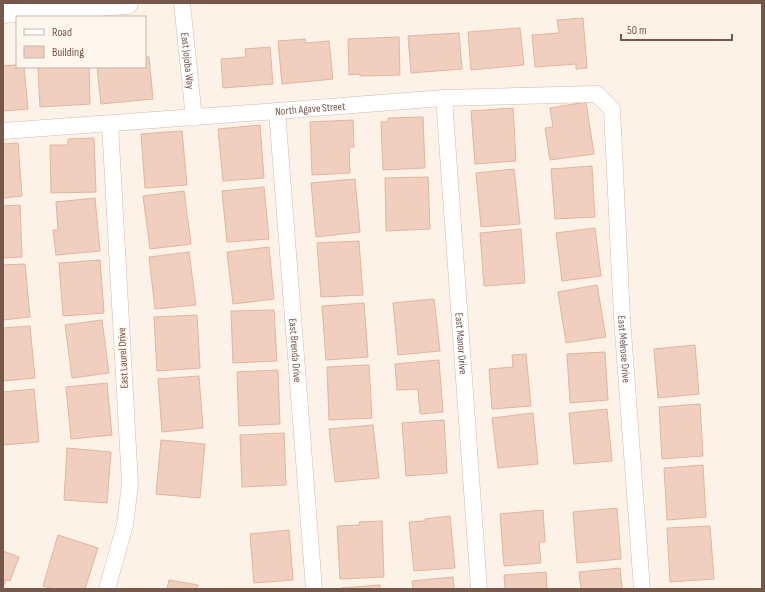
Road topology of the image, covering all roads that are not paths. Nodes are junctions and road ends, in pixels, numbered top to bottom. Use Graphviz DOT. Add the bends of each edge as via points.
graph roads {
  1 [pos="127,3"];
  2 [pos="182,3"];
  3 [pos="3,12"];
  4 [pos="444,98"];
  5 [pos="612,109"];
  6 [pos="277,111"];
  7 [pos="194,118"];
  8 [pos="110,124"];
  9 [pos="3,131"];
  10 [pos="106,589"];
  11 [pos="314,589"];
  12 [pos="479,589"];
  13 [pos="642,589"];
  1 -- 3 [label="street"];
  2 -- 7 [label="street, East Jojoba Way"];
  4 -- 5 [label="street, North Agave Street" via="597,94"];
  4 -- 6 [label="street, North Agave Street"];
  4 -- 12 [label="street, East Manor Drive"];
  5 -- 13 [label="street, East Melrose Drive" via="622,318"];
  6 -- 7 [label="street, North Agave Street"];
  6 -- 11 [label="street, East Brenda Drive"];
  7 -- 8 [label="street, North Agave Street"];
  8 -- 9 [label="street, North Agave Street"];
  8 -- 10 [label="street, East Laurel Drive" via="130,484 125,525"];
}
